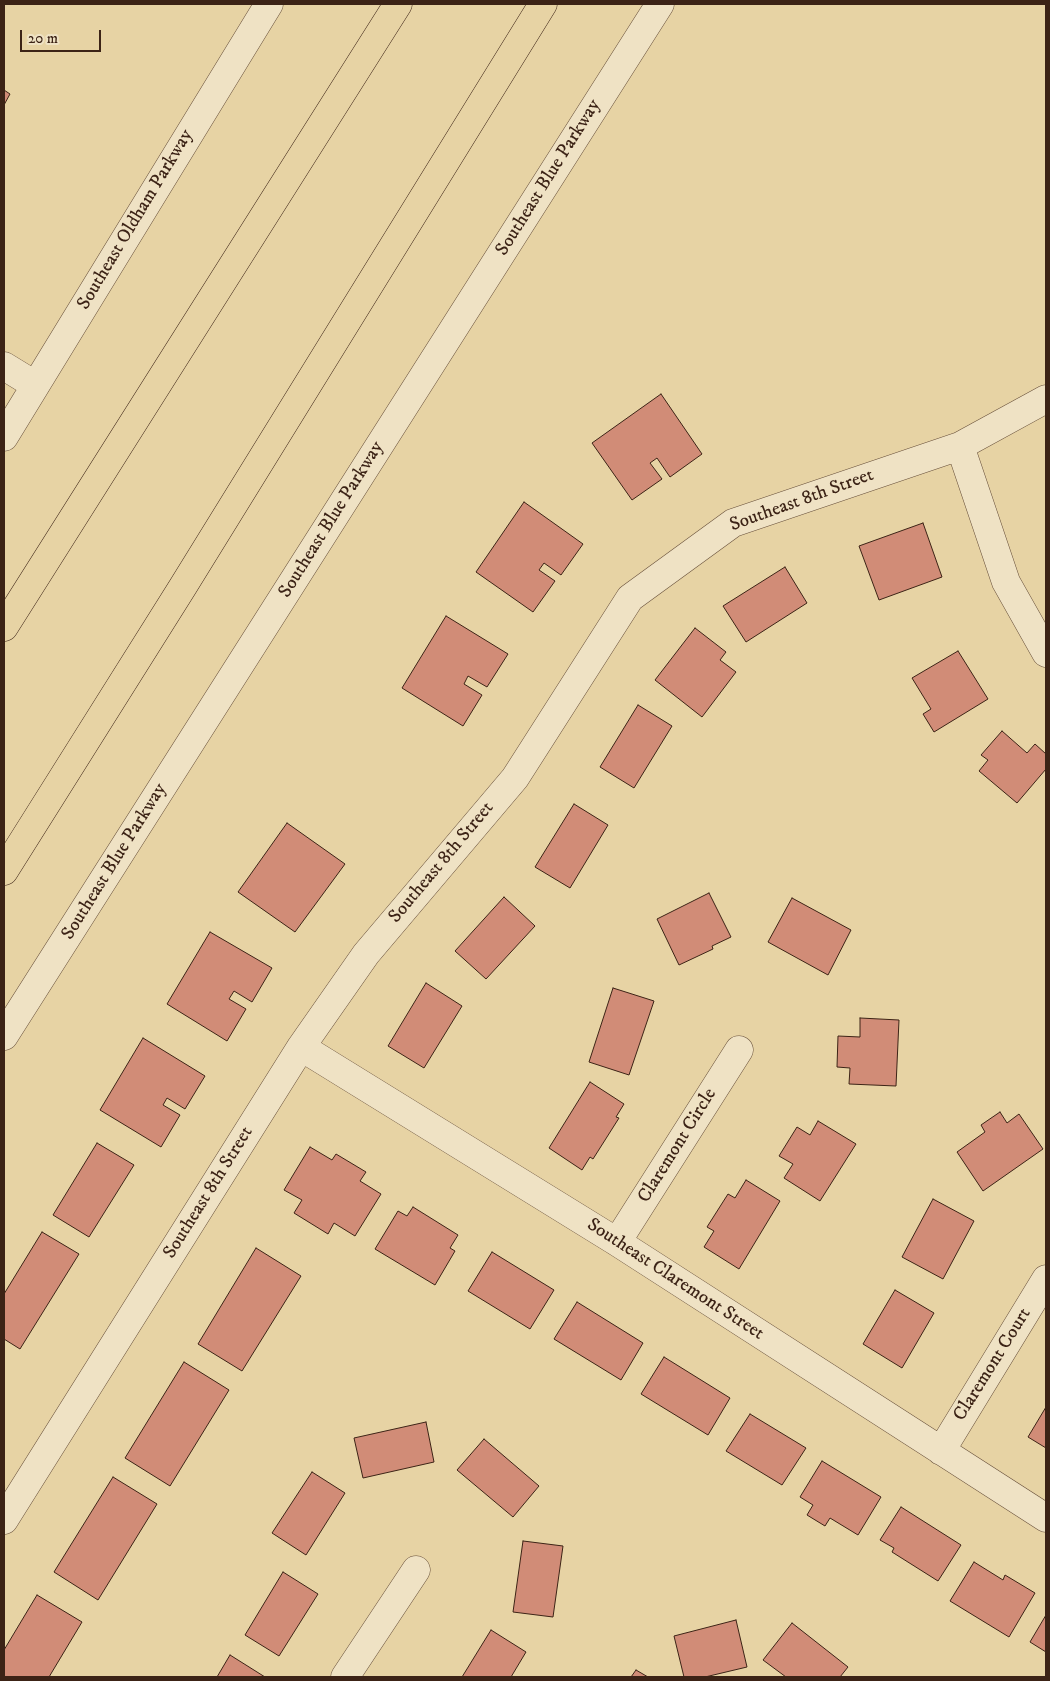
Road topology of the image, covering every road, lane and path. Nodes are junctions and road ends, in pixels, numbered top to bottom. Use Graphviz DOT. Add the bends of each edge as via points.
graph roads {
  1 [pos="269,4"];
  2 [pos="398,4"];
  3 [pos="543,4"];
  4 [pos="660,4"];
  5 [pos="4,366"];
  6 [pos="35,386"];
  7 [pos="1046,399"];
  8 [pos="4,437"];
  9 [pos="960,446"];
  10 [pos="4,627"];
  11 [pos="1046,653"];
  12 [pos="4,870"];
  13 [pos="4,1036"];
  14 [pos="301,1048"];
  15 [pos="739,1050"];
  16 [pos="617,1242"];
  17 [pos="1046,1279"];
  18 [pos="940,1451"];
  19 [pos="1046,1518"];
  20 [pos="4,1520"];
  21 [pos="416,1570"];
  22 [pos="345,1677"];
  1 -- 6 [label="street, Southeast Oldham Parkway"];
  2 -- 10 [label="highway"];
  3 -- 12 [label="highway"];
  4 -- 13 [label="street, Southeast Blue Parkway"];
  5 -- 6 [label="street"];
  6 -- 8 [label="street, Southeast Oldham Parkway"];
  7 -- 9 [label="street, Southeast 8th Street"];
  9 -- 11 [label="street" via="1006,582"];
  9 -- 14 [label="street, Southeast 8th Street" via="733,523 630,598 515,778 366,954"];
  14 -- 16 [label="street, Southeast Claremont Street"];
  14 -- 20 [label="street, Southeast 8th Street"];
  15 -- 16 [label="street, Claremont Circle"];
  16 -- 18 [label="street, Southeast Claremont Street"];
  17 -- 18 [label="street, Claremont Court"];
  18 -- 19 [label="street, Southeast Claremont Street"];
  21 -- 22 [label="street"];
}
